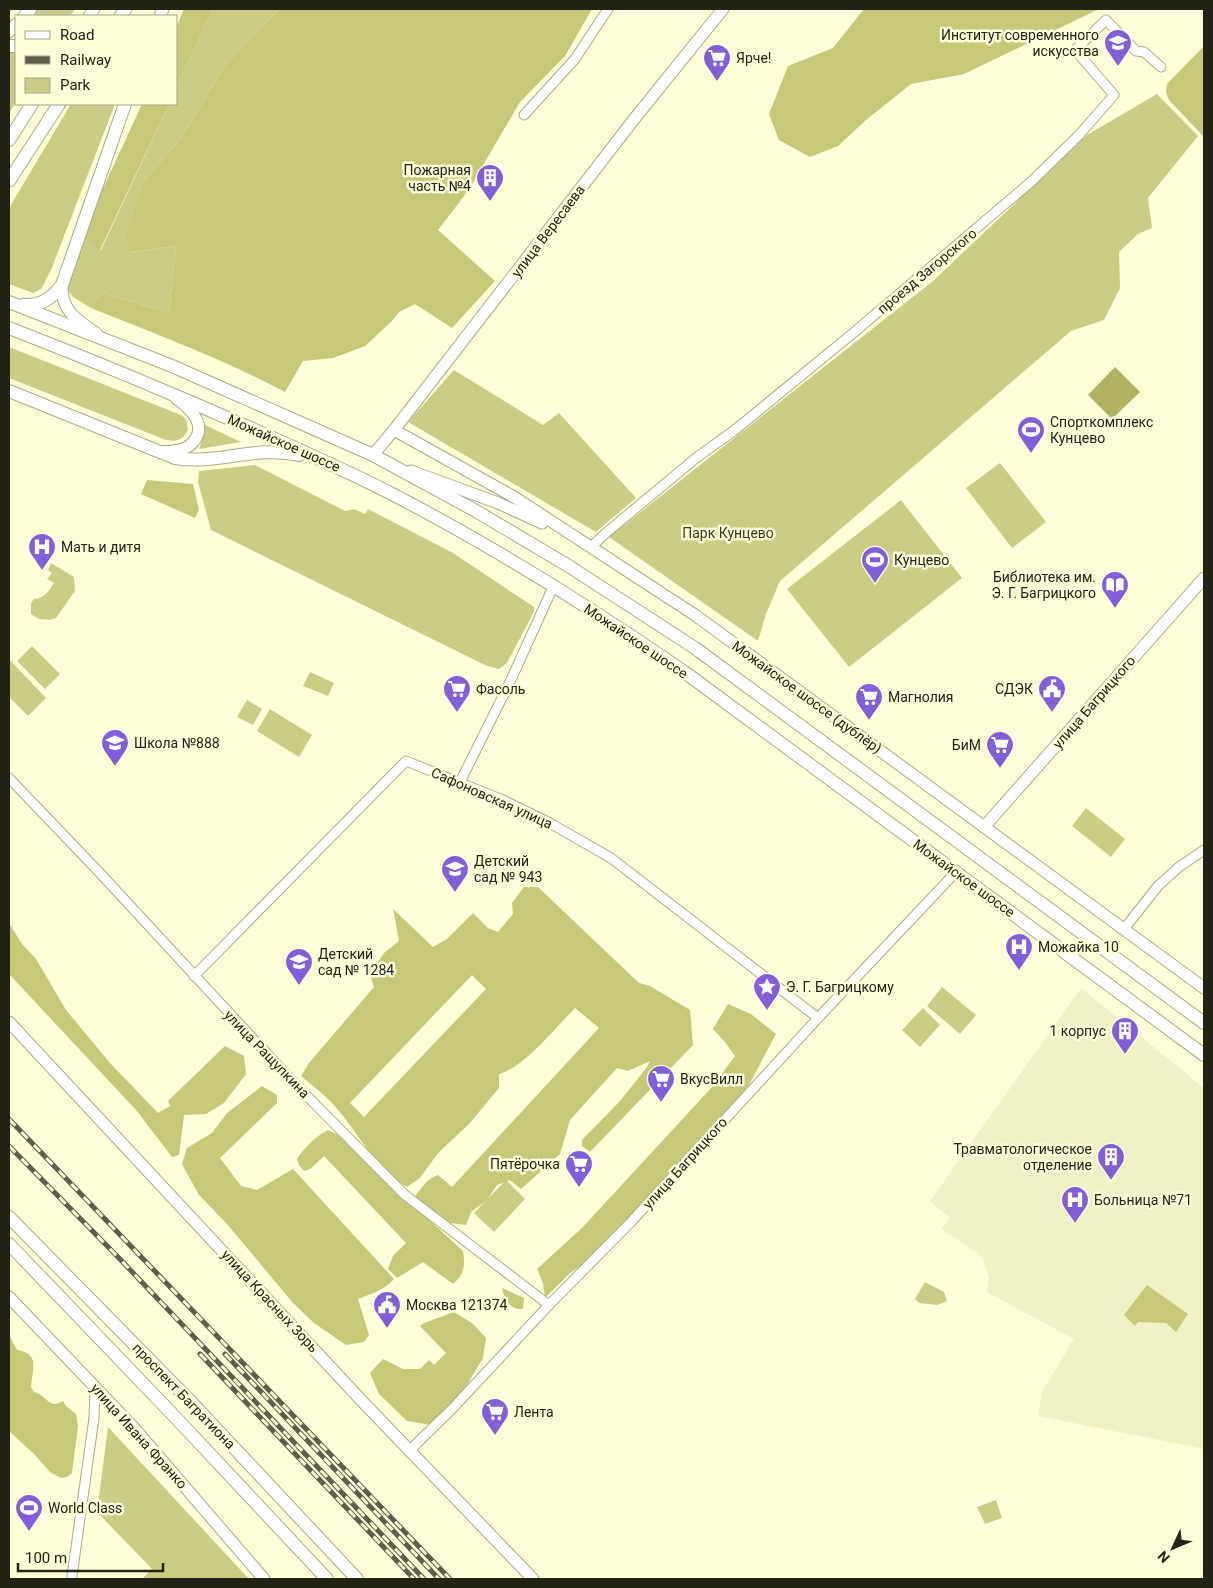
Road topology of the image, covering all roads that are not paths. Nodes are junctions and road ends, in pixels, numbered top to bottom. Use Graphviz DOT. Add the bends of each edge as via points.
graph roads {
  1 [pos="608,9"];
  2 [pos="724,9"];
  3 [pos="1161,67"];
  4 [pos="31,105"];
  5 [pos="58,105"];
  6 [pos="125,105"];
  7 [pos="524,115"];
  8 [pos="9,140"];
  9 [pos="9,181"];
  10 [pos="62,285"];
  11 [pos="10,302"];
  12 [pos="9,328"];
  13 [pos="104,339"];
  14 [pos="9,391"];
  15 [pos="169,392"];
  16 [pos="394,430"];
  17 [pos="159,452"];
  18 [pos="373,455"];
  19 [pos="321,459"];
  20 [pos="392,464"];
  21 [pos="571,536"];
  22 [pos="591,547"];
  23 [pos="1204,578"];
  24 [pos="553,587"];
  25 [pos="9,778"];
  26 [pos="460,782"];
  27 [pos="984,827"];
  28 [pos="1204,850"];
  29 [pos="956,872"];
  30 [pos="1124,929"];
  31 [pos="194,976"];
  32 [pos="1204,988"];
  33 [pos="818,1018"];
  34 [pos="9,1022"];
  35 [pos="1204,1022"];
  36 [pos="1204,1057"];
  37 [pos="9,1217"];
  38 [pos="9,1244"];
  39 [pos="9,1297"];
  40 [pos="549,1305"];
  41 [pos="95,1387"];
  42 [pos="410,1450"];
  43 [pos="72,1576"];
  44 [pos="264,1579"];
  45 [pos="327,1579"];
  46 [pos="356,1579"];
  47 [pos="533,1579"];
  1 -- 7 [label="street" via="575,59"];
  2 -- 16 [label="street, улица Вересаева" via="635,118"];
  3 -- 22 [label="street, проезд Загорского" via="1144,52 1136,51 1106,20 1075,50 1114,95 1079,135 926,273"];
  4 -- 8 [label="main road"];
  5 -- 9 [label="main road"];
  6 -- 10 [label="main road"];
  10 -- 11 [label="main road" via="54,296 42,303 25,305"];
  10 -- 13 [label="street" via="62,297 70,312"];
  11 -- 13 [label="main road, Можайское шоссе"];
  12 -- 15 [label="main road, Можайское шоссе"];
  13 -- 18 [label="main road, Можайское шоссе"];
  14 -- 17 [label="main road"];
  15 -- 17 [label="street" via="194,416 199,426 198,433 186,448"];
  15 -- 19 [label="main road, Можайское шоссе"];
  16 -- 18 [label="street, улица Вересаева"];
  16 -- 21 [label="street, Можайское шоссе (дублёр)" via="514,497"];
  17 -- 19 [label="main road" via="191,461 264,451"];
  18 -- 20 [label="main road, Можайское шоссе"];
  19 -- 24 [label="main road, Можайское шоссе" via="450,525"];
  20 -- 21 [label="street" via="498,503"];
  20 -- 35 [label="main road, Можайское шоссе" via="567,565 695,648"];
  21 -- 22 [label="street, Можайское шоссе (дублёр)"];
  22 -- 27 [label="street, Можайское шоссе (дублёр)" via="703,620"];
  23 -- 27 [label="street, улица Багрицкого"];
  24 -- 26 [label="street"];
  24 -- 29 [label="main road, Можайское шоссе" via="683,672"];
  25 -- 31 [label="street, улица Ращупкина"];
  26 -- 31 [label="street, Сафоновская улица" via="406,761"];
  26 -- 33 [label="street, Сафоновская улица" via="503,800 611,858"];
  27 -- 30 [label="street, Можайское шоссе (дублёр)"];
  28 -- 30 [label="street" via="1179,866 1158,886"];
  29 -- 33 [label="street, улица Багрицкого"];
  29 -- 36 [label="main road, Можайское шоссе"];
  30 -- 32 [label="street, Можайское шоссе (дублёр)"];
  31 -- 40 [label="street, улица Ращупкина" via="405,1195"];
  33 -- 40 [label="street, улица Багрицкого" via="630,1223"];
  34 -- 42 [label="street, улица Красных Зорь"];
  37 -- 46 [label="main road, проспект Багратиона" via="193,1404"];
  38 -- 45 [label="main road, проспект Багратиона"];
  39 -- 41 [label="street, улица Ивана Франко"];
  40 -- 42 [label="street, улица Багрицкого"];
  41 -- 43 [label="street" via="93,1428"];
  41 -- 44 [label="street, улица Ивана Франко"];
  42 -- 47 [label="street, улица Красных Зорь"];
}
